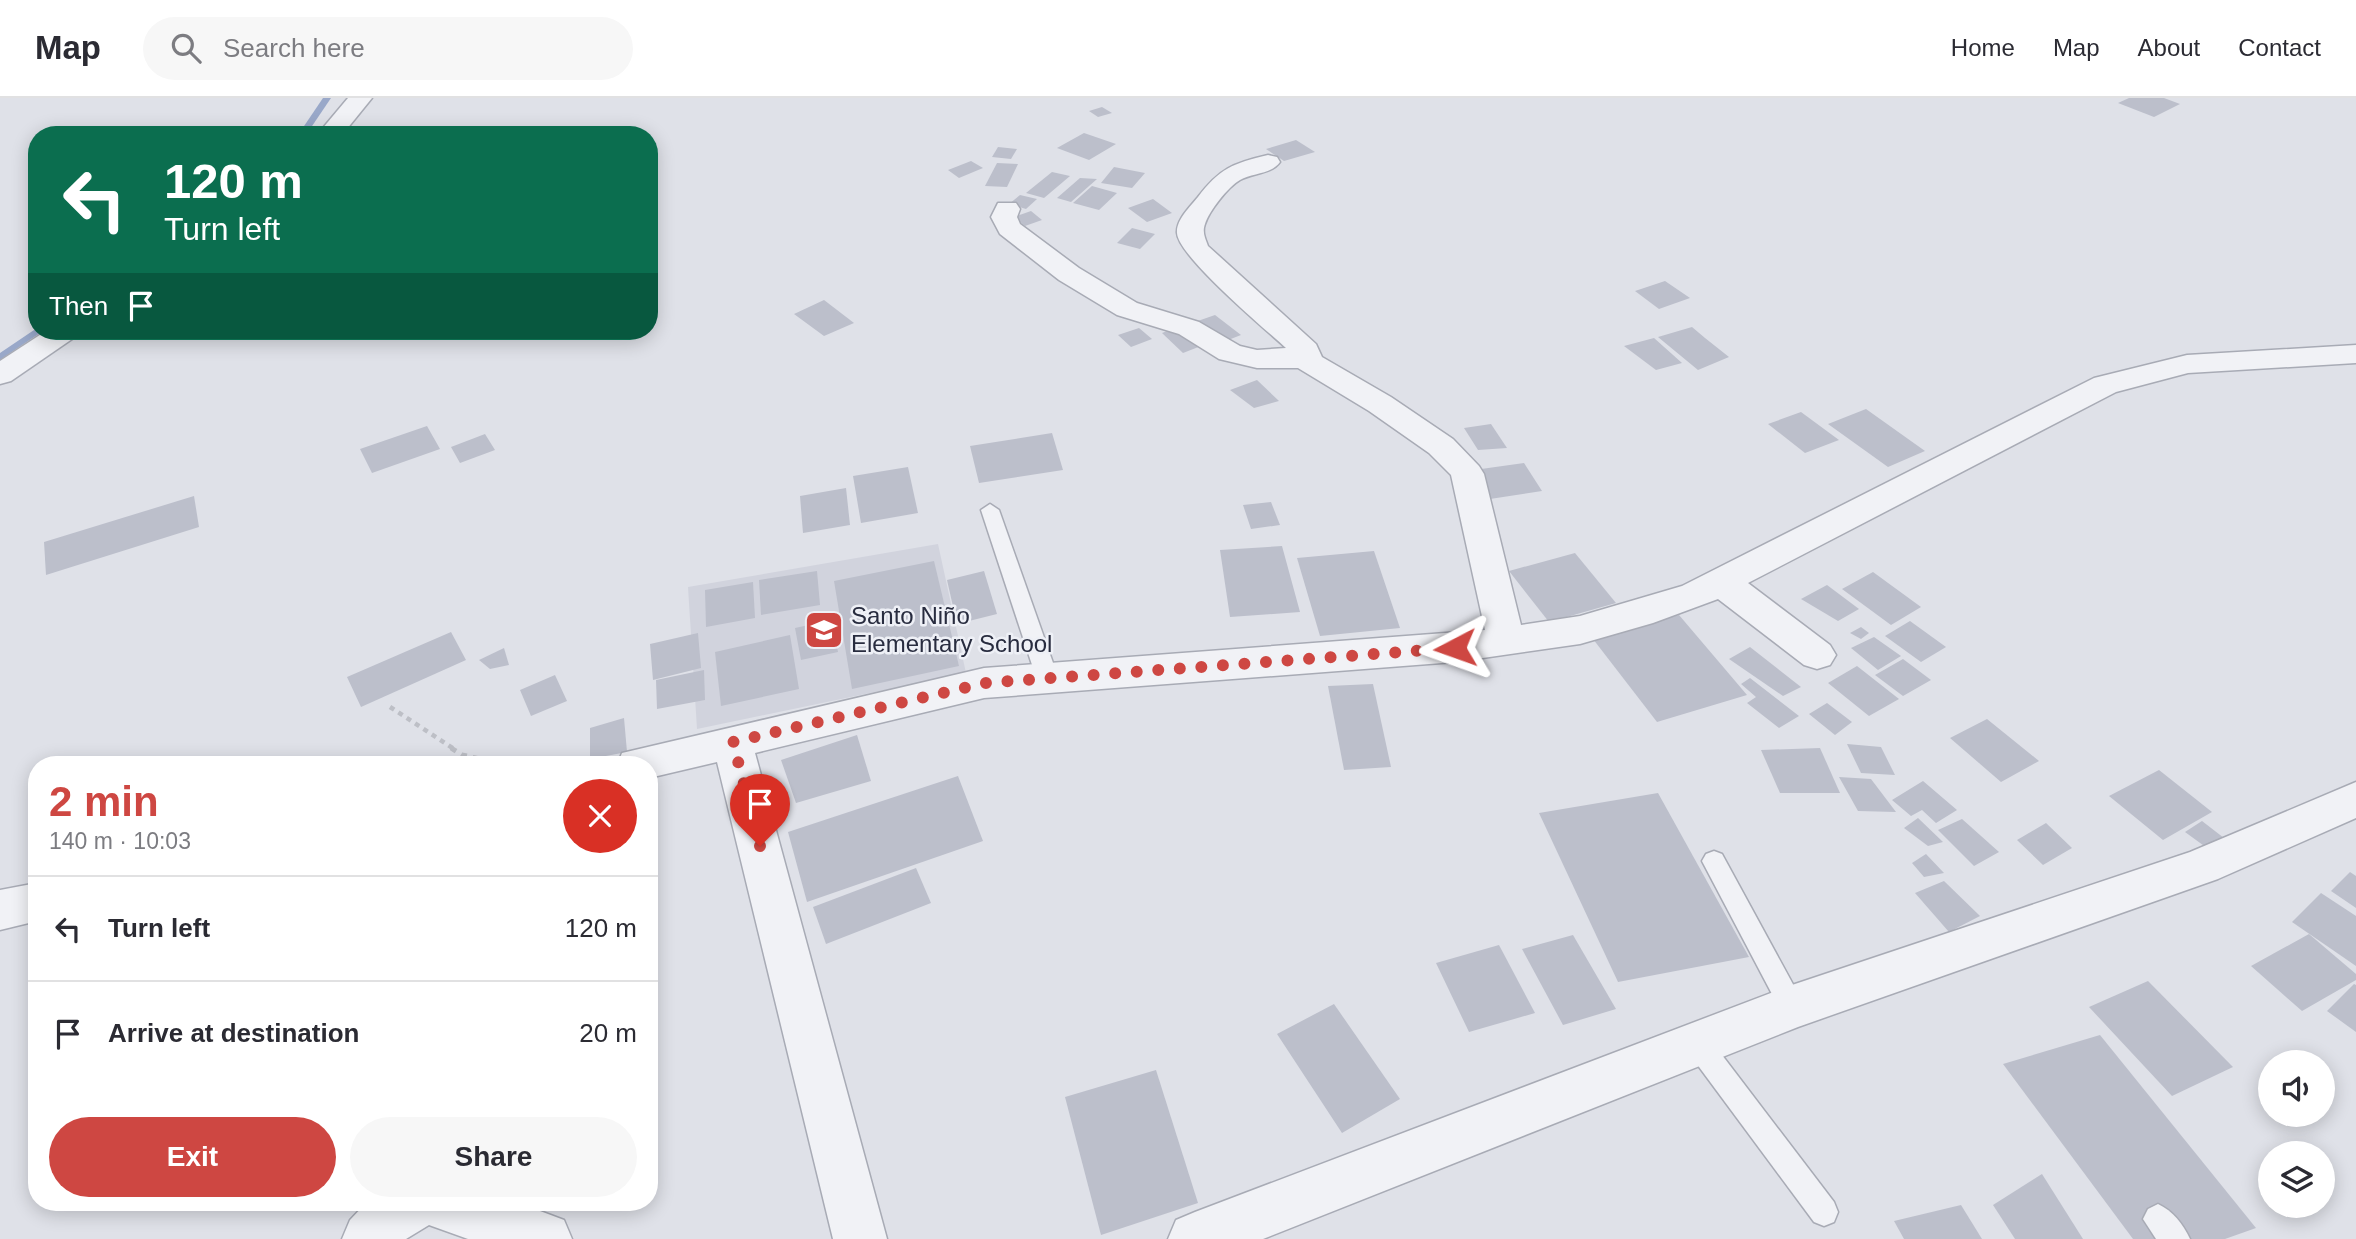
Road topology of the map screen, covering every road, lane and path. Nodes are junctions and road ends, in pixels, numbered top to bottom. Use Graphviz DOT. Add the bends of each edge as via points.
graph roads {
  1 [pos="360,98"];
  2 [pos="337,126"];
  3 [pos="1268,162"];
  4 [pos="1007,209"];
  5 [pos="52,340"];
  6 [pos="2356,354"];
  7 [pos="1309,362"];
  8 [pos="0,375"];
  9 [pos="989,510"];
  10 [pos="1720,582"];
  11 [pos="1506,641"];
  12 [pos="1817,655"];
  13 [pos="1047,677"];
  14 [pos="390,708"];
  15 [pos="733,742"];
  16 [pos="472,756"];
  17 [pos="658,760"];
  18 [pos="2356,799"];
  19 [pos="1714,861"];
  20 [pos="28,904"];
  21 [pos="0,910"];
  22 [pos="1792,1007"];
  23 [pos="1697,1044"];
  24 [pos="398,1211"];
  25 [pos="463,1211"];
  26 [pos="1824,1212"];
  27 [pos="369,1239"];
  28 [pos="545,1239"];
  29 [pos="860,1239"];
  30 [pos="1195,1239"];
  1 -- 2 [label="street"];
  3 -- 7 [label="street" via="1224,180 1192,222 1190,234 1196,249 1305,350"];
  4 -- 7 [label="street" via="1004,217 1009,228 1115,304 1189,328 1230,353"];
  5 -- 8 [label="street"];
  6 -- 10 [label="street" via="2187,364 2105,385"];
  7 -- 11 [label="street" via="1380,404 1456,459 1467,474"];
  9 -- 13 [label="lane"];
  10 -- 11 [label="street" via="1640,614 1580,630"];
  10 -- 12 [label="street"];
  11 -- 13 [label="street"];
  13 -- 15 [label="street" via="935,693"];
  14 -- 16 [label="path" via="462,755"];
  15 -- 17 [label="street"];
  15 -- 29 [label="street"];
  18 -- 22 [label="street" via="2203,866"];
  19 -- 22 [label="lane"];
  20 -- 21 [label="street"];
  22 -- 23 [label="street"];
  23 -- 26 [label="lane"];
  23 -- 30 [label="street"];
  24 -- 27 [label="street"];
  25 -- 28 [label="street"];
}
